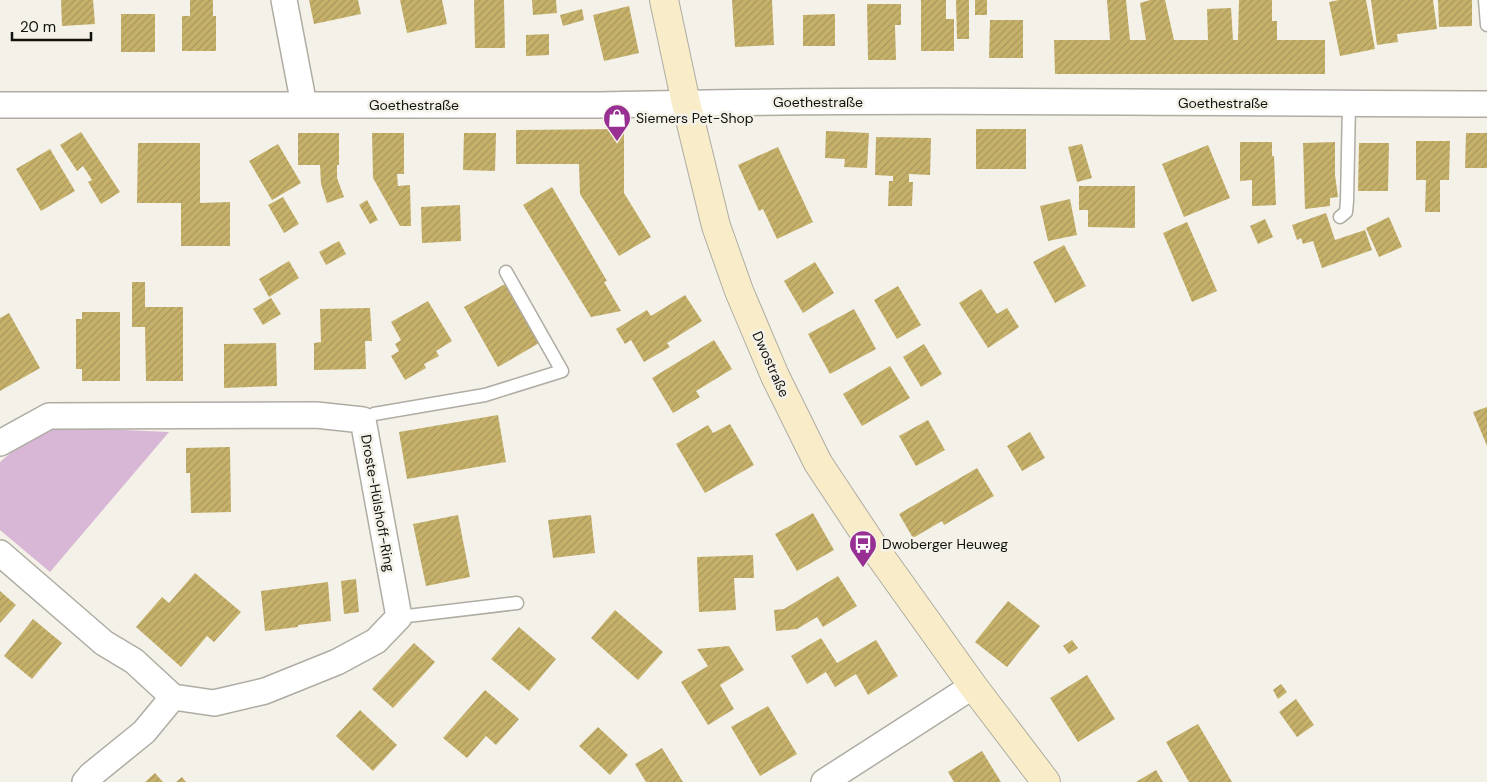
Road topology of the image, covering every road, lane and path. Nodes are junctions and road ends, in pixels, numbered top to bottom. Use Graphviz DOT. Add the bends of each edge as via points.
graph roads {
  1 [pos="284,0"];
  2 [pos="664,0"];
  3 [pos="1486,0"];
  4 [pos="1487,25"];
  5 [pos="686,103"];
  6 [pos="1349,104"];
  7 [pos="1487,104"];
  8 [pos="0,105"];
  9 [pos="304,105"];
  10 [pos="1340,217"];
  11 [pos="506,272"];
  12 [pos="363,420"];
  13 [pos="0,443"];
  14 [pos="0,553"];
  15 [pos="518,603"];
  16 [pos="398,617"];
  17 [pos="973,686"];
  18 [pos="173,697"];
  19 [pos="85,782"];
  20 [pos="824,782"];
  21 [pos="1046,782"];
  1 -- 9 [label="street"];
  2 -- 5 [label="street, Dwostraße"];
  3 -- 4 [label="lane"];
  5 -- 6 [label="street, Goethestraße"];
  5 -- 9 [label="street, Goethestraße"];
  5 -- 17 [label="street, Dwostraße" via="716,226 775,376 818,463"];
  6 -- 7 [label="street, Goethestraße"];
  6 -- 10 [label="lane" via="1347,201 1346,212"];
  8 -- 9 [label="street, Goethestraße"];
  11 -- 12 [label="lane" via="562,371 485,395 374,414"];
  12 -- 13 [label="street, Droste-Hülshoff-Ring" via="316,416 49,416"];
  12 -- 16 [label="street, Droste-Hülshoff-Ring"];
  14 -- 18 [label="street" via="104,643 134,661"];
  15 -- 16 [label="lane"];
  16 -- 18 [label="street" via="376,641 337,662 265,691 214,703"];
  17 -- 20 [label="street"];
  17 -- 21 [label="street, Dwostraße"];
  18 -- 19 [label="street" via="144,732"];
}
